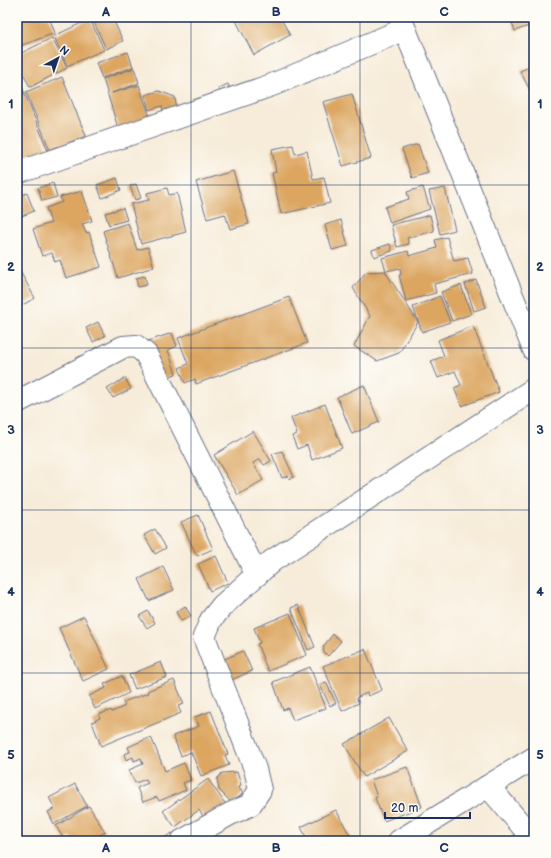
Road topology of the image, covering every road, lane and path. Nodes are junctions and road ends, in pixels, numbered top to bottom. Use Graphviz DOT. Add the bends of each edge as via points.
graph roads {
  1 [pos="402,23"];
  2 [pos="17,173"];
  3 [pos="534,350"];
  4 [pos="534,389"];
  5 [pos="17,402"];
  6 [pos="257,575"];
  7 [pos="534,758"];
  8 [pos="488,786"];
  9 [pos="534,840"];
  10 [pos="182,841"];
  11 [pos="399,841"];
  1 -- 2 [label="street" via="272,85"];
  1 -- 3 [label="street"];
  4 -- 6 [label="street" via="272,561"];
  5 -- 6 [label="street" via="123,347 136,346 146,354"];
  6 -- 10 [label="street" via="222,606 211,620 204,637 256,769 260,790 250,805"];
  7 -- 8 [label="street"];
  8 -- 9 [label="street"];
  8 -- 11 [label="street"];
}
